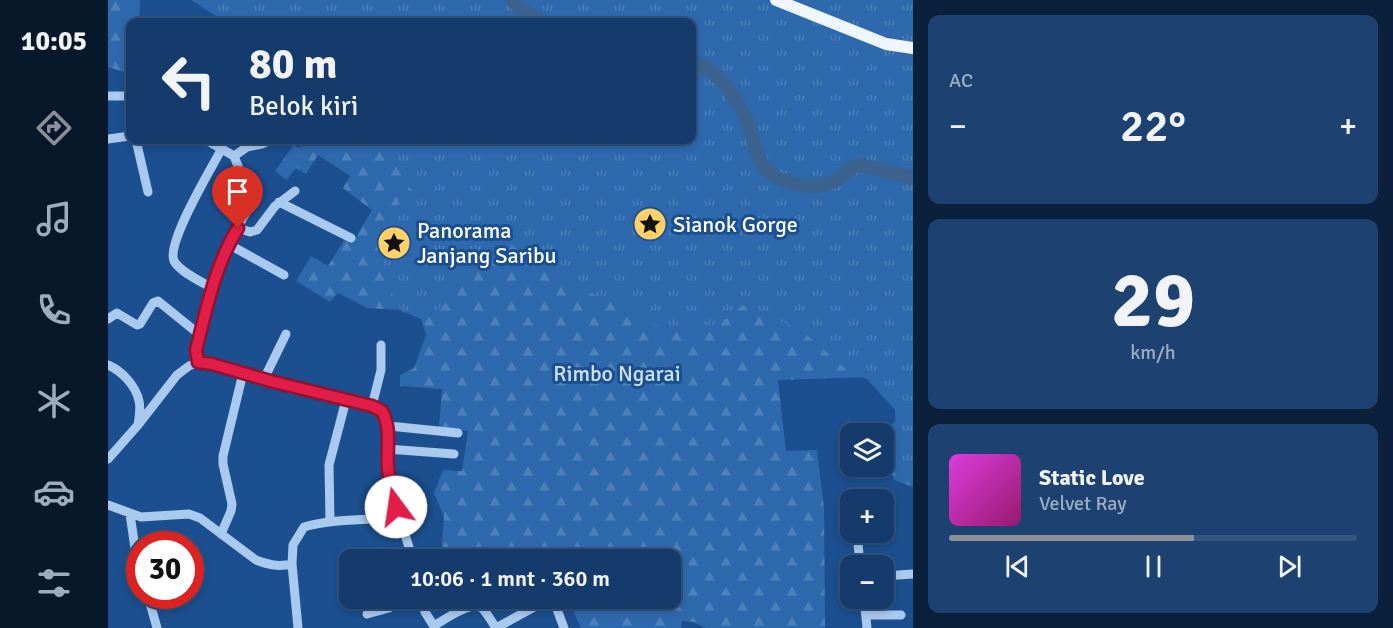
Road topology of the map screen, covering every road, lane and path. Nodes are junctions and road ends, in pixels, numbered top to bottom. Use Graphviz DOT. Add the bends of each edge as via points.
graph roads {
  1 [pos="776,0"];
  2 [pos="913,48"];
  3 [pos="108,96"];
  4 [pos="126,96"];
  5 [pos="126,137"];
  6 [pos="108,139"];
  7 [pos="136,144"];
  8 [pos="212,144"];
  9 [pos="262,144"];
  10 [pos="221,150"];
  11 [pos="234,156"];
  12 [pos="295,191"];
  13 [pos="148,192"];
  14 [pos="279,202"];
  15 [pos="238,228"];
  16 [pos="351,238"];
  17 [pos="228,244"];
  18 [pos="284,275"];
  19 [pos="213,288"];
  20 [pos="108,319"];
  21 [pos="286,334"];
  22 [pos="200,335"];
  23 [pos="381,345"];
  24 [pos="198,362"];
  25 [pos="108,365"];
  26 [pos="243,373"];
  27 [pos="264,379"];
  28 [pos="346,400"];
  29 [pos="372,406"];
  30 [pos="138,425"];
  31 [pos="388,426"];
  32 [pos="458,433"];
  33 [pos="387,449"];
  34 [pos="454,454"];
  35 [pos="108,459"];
  36 [pos="108,505"];
  37 [pos="130,514"];
  38 [pos="394,517"];
  39 [pos="330,522"];
  40 [pos="132,531"];
  41 [pos="221,534"];
  42 [pos="408,549"];
  43 [pos="292,564"];
  44 [pos="913,574"];
  45 [pos="894,575"];
  46 [pos="152,609"];
  47 [pos="385,609"];
  48 [pos="424,609"];
  49 [pos="865,609"];
  50 [pos="367,614"];
  51 [pos="866,615"];
  52 [pos="901,615"];
  53 [pos="435,627"];
  54 [pos="157,628"];
  55 [pos="298,628"];
  56 [pos="564,628"];
  57 [pos="867,628"];
  1 -- 2 [label="main road" via="886,44"];
  3 -- 4 [label="street"];
  5 -- 6 [label="street"];
  7 -- 13 [label="street"];
  8 -- 10 [label="street"];
  9 -- 11 [label="street" via="247,147"];
  10 -- 11 [label="street"];
  10 -- 19 [label="street" via="178,230 172,255 179,267"];
  11 -- 15 [label="street" via="251,204"];
  12 -- 14 [label="street"];
  14 -- 15 [label="street" via="257,230"];
  14 -- 16 [label="street"];
  15 -- 17 [label="street"];
  17 -- 18 [label="street"];
  17 -- 19 [label="street"];
  19 -- 22 [label="street"];
  20 -- 22 [label="street" via="117,313 140,324 154,301 158,301"];
  21 -- 27 [label="street"];
  22 -- 24 [label="street"];
  23 -- 29 [label="street" via="381,370"];
  24 -- 26 [label="street"];
  24 -- 30 [label="street" via="177,375"];
  25 -- 30 [label="street" via="136,391 140,403"];
  26 -- 27 [label="street"];
  26 -- 41 [label="street" via="223,456 232,504"];
  27 -- 28 [label="street"];
  28 -- 29 [label="street"];
  28 -- 39 [label="street" via="329,465"];
  29 -- 31 [label="street" via="382,411"];
  30 -- 35 [label="street"];
  31 -- 32 [label="street"];
  31 -- 33 [label="street"];
  33 -- 34 [label="street"];
  33 -- 38 [label="street" via="396,507"];
  36 -- 37 [label="street"];
  37 -- 40 [label="street"];
  37 -- 41 [label="street" via="189,514"];
  38 -- 39 [label="street"];
  38 -- 42 [label="street"];
  39 -- 43 [label="street" via="304,527 293,545"];
  41 -- 43 [label="street" via="256,560 279,567"];
  43 -- 55 [label="street"];
  44 -- 45 [label="street"];
  46 -- 54 [label="street"];
  47 -- 50 [label="street"];
  48 -- 53 [label="street"];
  49 -- 51 [label="street"];
  51 -- 52 [label="street"];
  51 -- 57 [label="street"];
  53 -- 56 [label="street" via="477,605 496,628 552,600"];
}
